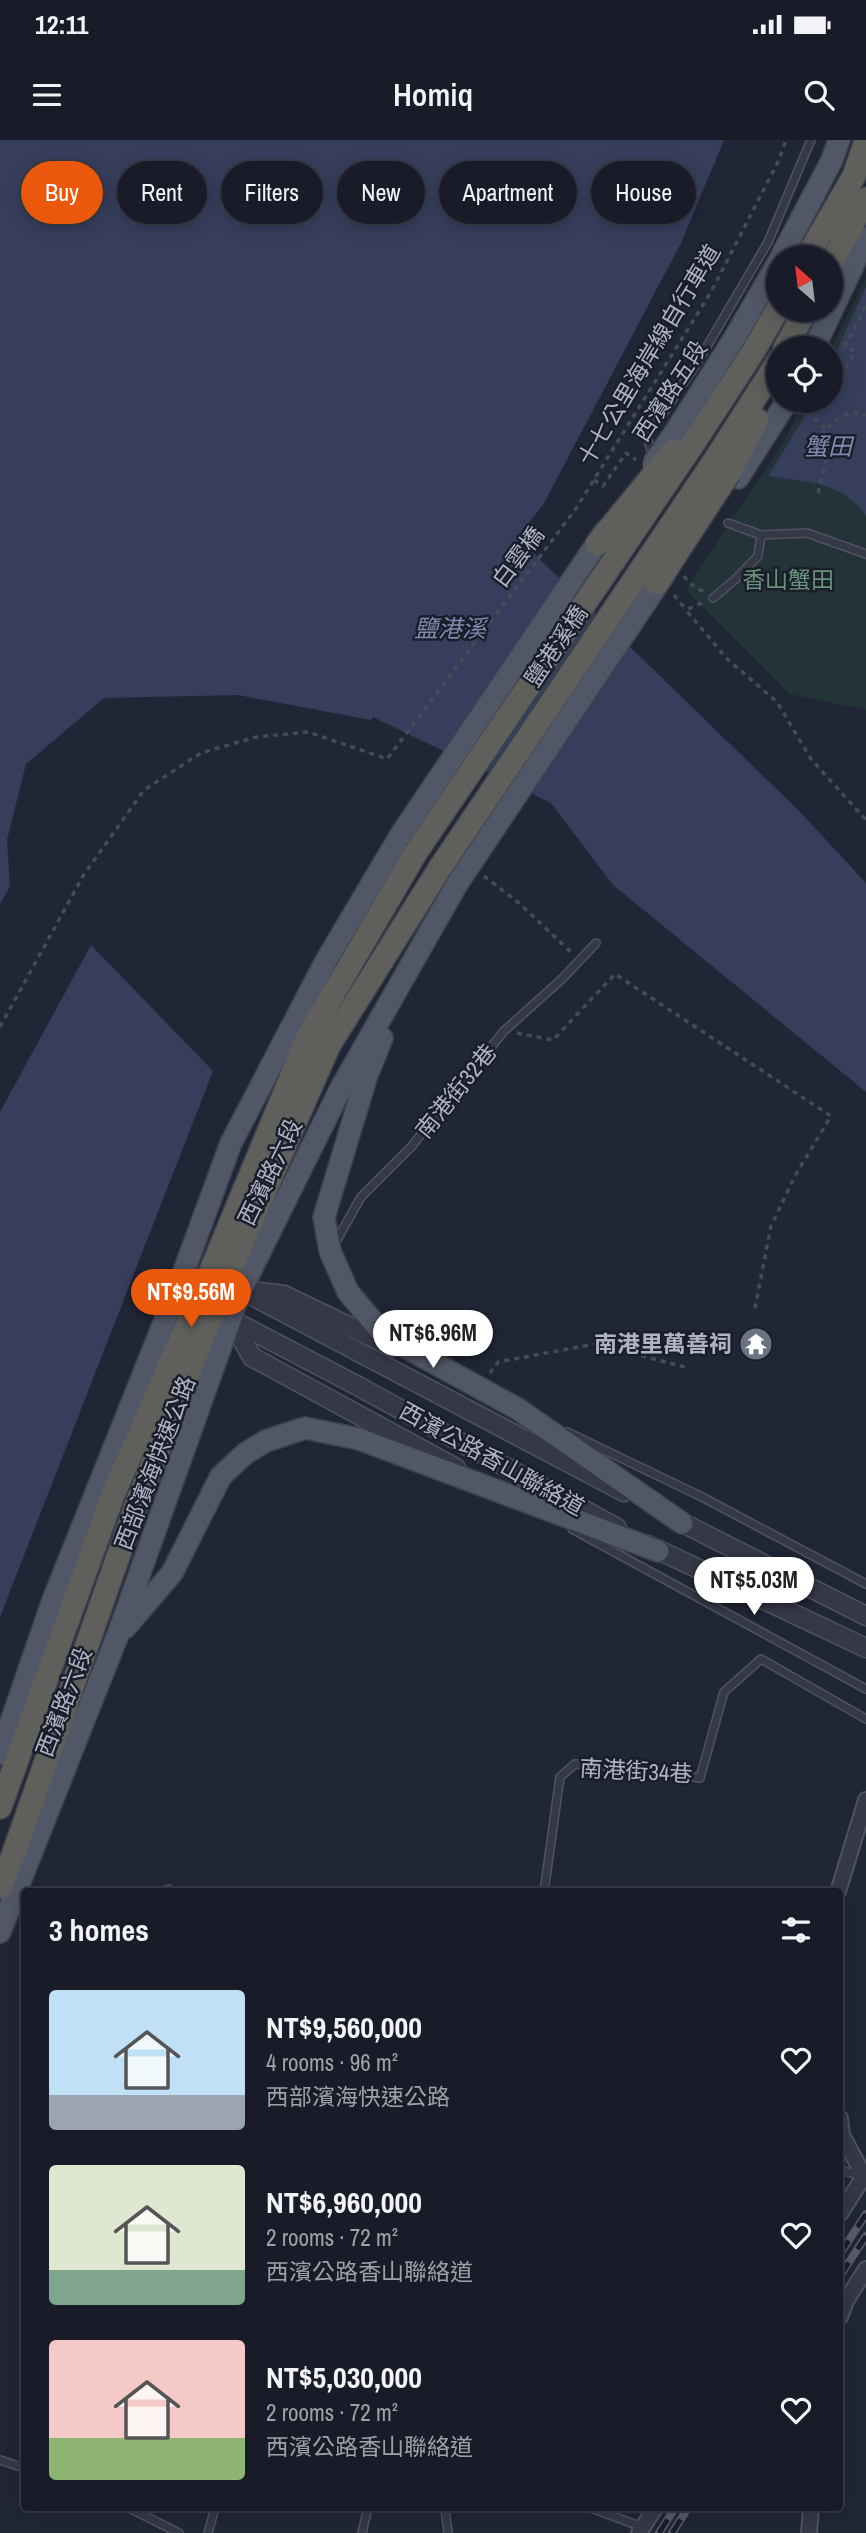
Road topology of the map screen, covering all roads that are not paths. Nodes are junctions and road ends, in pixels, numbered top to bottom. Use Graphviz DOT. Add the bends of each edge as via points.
graph roads {
  1 [pos="811,140"];
  2 [pos="839,140"];
  3 [pos="866,141"];
  4 [pos="866,199"];
  5 [pos="866,238"];
  6 [pos="787,245"];
  7 [pos="814,245"];
  8 [pos="841,245"];
  9 [pos="766,284"];
  10 [pos="770,322"];
  11 [pos="820,336"];
  12 [pos="766,386"];
  13 [pos="777,413"];
  14 [pos="686,435"];
  15 [pos="727,470"];
  16 [pos="659,478"];
  17 [pos="728,523"];
  18 [pos="761,535"];
  19 [pos="597,544"];
  20 [pos="866,554"];
  21 [pos="666,589"];
  22 [pos="713,597"];
  23 [pos="408,844"];
  24 [pos="448,876"];
  25 [pos="596,943"];
  26 [pos="410,967"];
  27 [pos="330,1251"];
  28 [pos="223,1286"];
  29 [pos="177,1290"];
  30 [pos="211,1315"];
  31 [pos="518,1409"];
  32 [pos="512,1498"];
  33 [pos="682,1523"];
  34 [pos="658,1551"];
  35 [pos="866,1584"];
  36 [pos="866,1616"];
  37 [pos="117,1637"];
  38 [pos="866,1648"];
  39 [pos="866,1689"];
  40 [pos="866,1719"];
  41 [pos="0,1754"];
  42 [pos="866,1800"];
  43 [pos="0,1807"];
  44 [pos="545,1888"];
  45 [pos="839,1888"];
  46 [pos="14,1889"];
  47 [pos="0,1932"];
  48 [pos="843,2137"];
  49 [pos="843,2171"];
  50 [pos="865,2175"];
  51 [pos="843,2209"];
  52 [pos="866,2269"];
  53 [pos="843,2309"];
  54 [pos="0,2460"];
  55 [pos="21,2467"];
  56 [pos="135,2511"];
  57 [pos="214,2511"];
  58 [pos="367,2511"];
  59 [pos="445,2511"];
  60 [pos="598,2511"];
  61 [pos="653,2511"];
  62 [pos="811,2511"];
  63 [pos="641,2530"];
  64 [pos="179,2533"];
  65 [pos="208,2533"];
  66 [pos="362,2533"];
  67 [pos="448,2533"];
  68 [pos="809,2533"];
  1 -- 16 [label="lane" via="768,242 696,365 647,437"];
  2 -- 6 [label="main road, 西濱路五段"];
  3 -- 7 [label="highway" via="854,176"];
  4 -- 8 [label="highway"];
  5 -- 11 [label="main road"];
  9 -- 14 [label="main road, 西濱路五段"];
  10 -- 14 [label="highway" via="753,352"];
  12 -- 15 [label="highway"];
  13 -- 15 [label="main road"];
  14 -- 19 [label="highway, bridge"];
  14 -- 23 [label="highway, 鹽港溪橋, bridge"];
  15 -- 21 [label="highway, bridge"];
  15 -- 24 [label="highway, 鹽港溪橋, bridge"];
  17 -- 18 [label="lane"];
  18 -- 20 [label="lane" via="807,533"];
  18 -- 22 [label="lane" via="758,556"];
  19 -- 23 [label="main road, 鹽港溪橋, bridge"];
  21 -- 24 [label="main road, bridge"];
  23 -- 28 [label="highway, 西部濱海快速公路" via="308,1037"];
  23 -- 29 [label="main road, 西濱路六段" via="327,959 231,1143"];
  24 -- 26 [label="main road, 西濱路六段"];
  24 -- 28 [label="highway, 西部濱海快速公路" via="328,1045"];
  25 -- 27 [label="lane, 南港街32巷" via="505,1031 411,1147 360,1197"];
  26 -- 27 [label="main road" via="367,1075 324,1217"];
  26 -- 28 [label="main road, 西濱路六段"];
  27 -- 31 [label="main road" via="348,1292 385,1336"];
  28 -- 29 [label="street"];
  28 -- 30 [label="highway, 西部濱海快速公路"];
  28 -- 30 [label="main road, 西濱路六段"];
  28 -- 31 [label="street" via="284,1294"];
  28 -- 33 [label="street, 西濱公路香山聯絡道"];
  29 -- 30 [label="street, 西濱公路香山聯絡道"];
  29 -- 41 [label="main road, 西濱路六段" via="52,1600"];
  30 -- 32 [label="street" via="251,1357"];
  30 -- 34 [label="street, 西濱公路香山聯絡道" via="356,1385"];
  30 -- 37 [label="main road, 西濱路六段"];
  30 -- 43 [label="highway, 西部濱海快速公路" via="113,1495"];
  30 -- 46 [label="highway, 西部濱海快速公路" via="137,1503 12,1858"];
  31 -- 33 [label="main road"];
  31 -- 35 [label="lane" via="702,1497"];
  32 -- 34 [label="main road"];
  32 -- 37 [label="main road" via="359,1439 305,1428 266,1441 221,1476 172,1573"];
  32 -- 39 [label="lane"];
  33 -- 36 [label="street, 西濱公路香山聯絡道"];
  34 -- 38 [label="street, 西濱公路香山聯絡道"];
  37 -- 46 [label="main road, 西濱路六段"];
  40 -- 44 [label="lane, 南港街34巷" via="761,1659 724,1692 700,1777 575,1764 560,1777"];
  42 -- 45 [label="street"];
  46 -- 47 [label="main road, 西濱路六段"];
  48 -- 50 [label="street"];
  49 -- 50 [label="lane"];
  50 -- 51 [label="street"];
  52 -- 53 [label="street"];
  54 -- 55 [label="lane"];
  56 -- 64 [label="lane"];
  57 -- 65 [label="lane"];
  58 -- 66 [label="lane"];
  59 -- 67 [label="lane"];
  60 -- 63 [label="lane"];
  61 -- 63 [label="street"];
  62 -- 68 [label="street"];
}
